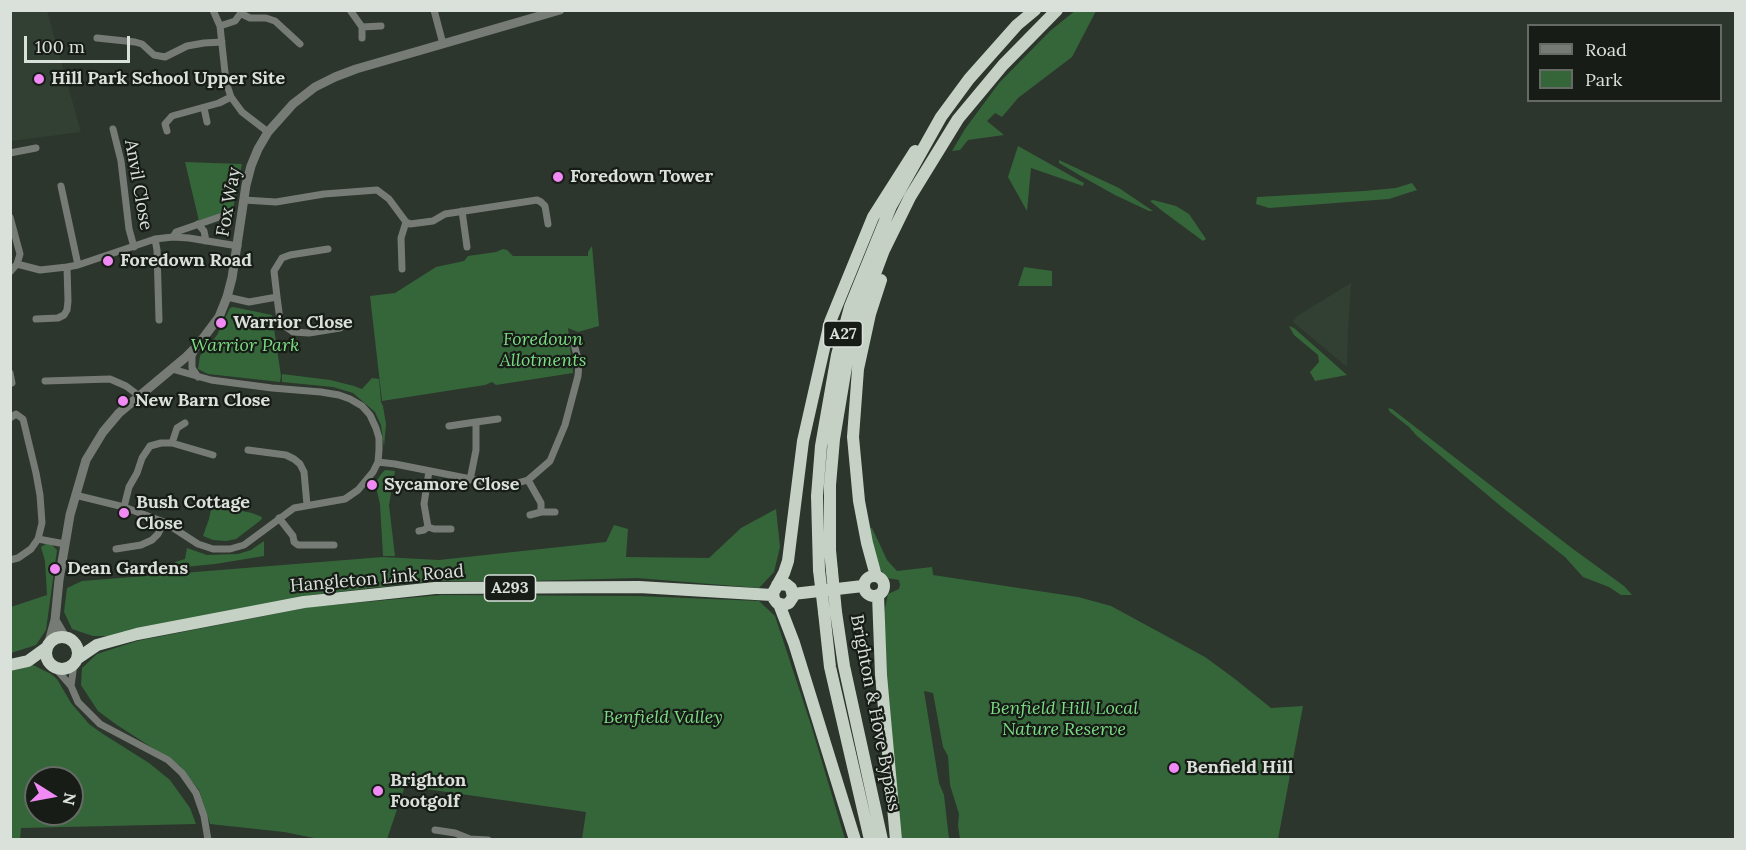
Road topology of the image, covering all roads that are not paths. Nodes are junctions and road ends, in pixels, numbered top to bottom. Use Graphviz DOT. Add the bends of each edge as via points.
graph roads {
  1 [pos="213,10"];
  2 [pos="350,10"];
  3 [pos="434,10"];
  4 [pos="560,10"];
  5 [pos="1035,10"];
  6 [pos="1057,10"];
  7 [pos="243,12"];
  8 [pos="220,26"];
  9 [pos="381,26"];
  10 [pos="362,27"];
  11 [pos="362,38"];
  12 [pos="97,39"];
  13 [pos="222,42"];
  14 [pos="300,44"];
  15 [pos="444,44"];
  16 [pos="231,97"];
  17 [pos="204,108"];
  18 [pos="941,117"];
  19 [pos="207,122"];
  20 [pos="112,129"];
  21 [pos="167,131"];
  22 [pos="268,132"];
  23 [pos="36,148"];
  24 [pos="10,153"];
  25 [pos="61,186"];
  26 [pos="910,197"];
  27 [pos="244,200"];
  28 [pos="462,211"];
  29 [pos="231,213"];
  30 [pos="10,218"];
  31 [pos="406,222"];
  32 [pos="198,224"];
  33 [pos="548,224"];
  34 [pos="173,237"];
  35 [pos="155,239"];
  36 [pos="206,240"];
  37 [pos="238,246"];
  38 [pos="134,247"];
  39 [pos="467,248"];
  40 [pos="328,249"];
  41 [pos="17,264"];
  42 [pos="78,265"];
  43 [pos="67,267"];
  44 [pos="402,269"];
  45 [pos="10,272"];
  46 [pos="227,297"];
  47 [pos="277,297"];
  48 [pos="36,319"];
  49 [pos="159,320"];
  50 [pos="340,328"];
  51 [pos="573,340"];
  52 [pos="198,345"];
  53 [pos="172,369"];
  54 [pos="10,373"];
  55 [pos="198,377"];
  56 [pos="45,381"];
  57 [pos="12,383"];
  58 [pos="138,396"];
  59 [pos="13,416"];
  60 [pos="498,419"];
  61 [pos="476,422"];
  62 [pos="185,423"];
  63 [pos="449,426"];
  64 [pos="172,443"];
  65 [pos="248,450"];
  66 [pos="213,455"];
  67 [pos="378,462"];
  68 [pos="429,471"];
  69 [pos="470,480"];
  70 [pos="528,480"];
  71 [pos="75,495"];
  72 [pos="307,505"];
  73 [pos="124,507"];
  74 [pos="541,512"];
  75 [pos="555,512"];
  76 [pos="530,515"];
  77 [pos="279,518"];
  78 [pos="164,522"];
  79 [pos="428,527"];
  80 [pos="451,529"];
  81 [pos="418,531"];
  82 [pos="38,539"];
  83 [pos="65,544"];
  84 [pos="334,545"];
  85 [pos="116,549"];
  86 [pos="10,560"];
  87 [pos="825,571"];
  88 [pos="876,576"];
  89 [pos="863,586"];
  90 [pos="793,594"];
  91 [pos="776,595"];
  92 [pos="878,595"];
  93 [pos="830,612"];
  94 [pos="55,620"];
  95 [pos="70,640"];
  96 [pos="48,645"];
  97 [pos="97,645"];
  98 [pos="28,660"];
  99 [pos="76,661"];
  100 [pos="10,665"];
  101 [pos="54,667"];
  102 [pos="71,686"];
  103 [pos="435,830"];
  104 [pos="208,840"];
  105 [pos="488,840"];
  106 [pos="855,840"];
  107 [pos="870,840"];
  108 [pos="882,840"];
  109 [pos="897,840"];
  1 -- 8 [label="street"];
  2 -- 10 [label="street"];
  3 -- 15 [label="street"];
  4 -- 15 [label="street, Fox Way"];
  5 -- 18 [label="highway, Brighton & Hove Bypass / A27" via="969,79"];
  6 -- 26 [label="highway, Brighton & Hove Bypass / A27" via="958,119"];
  7 -- 8 [label="street" via="235,21"];
  7 -- 14 [label="street" via="250,18 274,21"];
  8 -- 13 [label="street"];
  9 -- 10 [label="street"];
  10 -- 11 [label="street"];
  12 -- 13 [label="street" via="135,42 154,55 165,57 187,46"];
  13 -- 16 [label="street"];
  15 -- 22 [label="street, Fox Way" via="356,69 315,87"];
  16 -- 17 [label="street"];
  16 -- 22 [label="street" via="242,112"];
  17 -- 19 [label="street"];
  17 -- 21 [label="street" via="174,115 165,124"];
  18 -- 87 [label="highway, Brighton & Hove Bypass / A27" via="891,206 842,336 825,420 817,496"];
  18 -- 91 [label="highway, A27" via="908,159 873,217 830,322 803,441 786,567"];
  20 -- 38 [label="street, Anvil Close"];
  22 -- 27 [label="street, Fox Way" via="251,166"];
  23 -- 24 [label="street"];
  25 -- 42 [label="street"];
  26 -- 87 [label="highway, Brighton & Hove Bypass / A27" via="884,250 860,314 846,367 834,439"];
  26 -- 88 [label="highway, A27" via="870,314 856,387 855,472"];
  27 -- 31 [label="street" via="276,202 378,190"];
  27 -- 37 [label="street, Fox Way"];
  28 -- 31 [label="street" via="432,221"];
  28 -- 33 [label="street" via="537,201 545,206"];
  28 -- 39 [label="street"];
  29 -- 32 [label="street"];
  30 -- 41 [label="street" via="20,254"];
  31 -- 44 [label="street" via="401,238"];
  32 -- 34 [label="street" via="176,232"];
  32 -- 36 [label="street"];
  34 -- 35 [label="street"];
  34 -- 36 [label="street"];
  35 -- 38 [label="street"];
  35 -- 49 [label="street"];
  36 -- 37 [label="street"];
  37 -- 46 [label="street, Fox Way"];
  38 -- 42 [label="street"];
  40 -- 47 [label="street" via="282,258 274,271"];
  41 -- 43 [label="street" via="40,270"];
  41 -- 45 [label="street"];
  42 -- 43 [label="street"];
  43 -- 48 [label="street" via="67,310 58,318"];
  46 -- 47 [label="street" via="249,302"];
  46 -- 52 [label="street, Fox Way" via="219,317"];
  47 -- 50 [label="street" via="280,320 293,332"];
  51 -- 70 [label="street" via="578,376 565,425 550,461"];
  52 -- 53 [label="street, Fox Way"];
  52 -- 55 [label="street" via="192,356 192,368"];
  53 -- 55 [label="street"];
  53 -- 58 [label="street, Fox Way"];
  54 -- 57 [label="street"];
  55 -- 67 [label="street" via="350,399 362,406 376,428"];
  56 -- 58 [label="street" via="110,379"];
  58 -- 71 [label="street, Fox Way" via="97,441 86,460"];
  59 -- 82 [label="street" via="23,419 36,473 42,523"];
  60 -- 61 [label="street"];
  61 -- 63 [label="street"];
  61 -- 69 [label="street"];
  62 -- 64 [label="street" via="177,428"];
  64 -- 66 [label="street"];
  64 -- 73 [label="street" via="150,446 141,458"];
  65 -- 72 [label="street" via="286,455 300,464"];
  67 -- 68 [label="street"];
  67 -- 72 [label="street" via="368,480 345,499"];
  68 -- 69 [label="street"];
  68 -- 79 [label="street" via="424,504"];
  69 -- 70 [label="street" via="510,485"];
  70 -- 74 [label="street" via="541,503"];
  71 -- 73 [label="street"];
  71 -- 83 [label="street, Fox Way"];
  72 -- 77 [label="street"];
  73 -- 78 [label="street"];
  74 -- 75 [label="street"];
  74 -- 76 [label="street"];
  77 -- 78 [label="street" via="244,544 230,549 198,544"];
  77 -- 84 [label="street" via="298,545"];
  78 -- 85 [label="street" via="152,540"];
  79 -- 80 [label="street"];
  79 -- 81 [label="street"];
  82 -- 83 [label="street"];
  82 -- 86 [label="street" via="25,554"];
  83 -- 94 [label="street, Fox Way"];
  87 -- 93 [label="highway, Brighton & Hove Bypass / A27, bridge"];
  88 -- 89 [label="highway" via="867,578"];
  88 -- 92 [label="highway" via="884,584"];
  89 -- 90 [label="highway"];
  89 -- 92 [label="highway" via="868,595"];
  90 -- 91 [label="highway" via="784,605"];
  90 -- 91 [label="highway" via="788,585 781,584"];
  91 -- 97 [label="highway, Hangleton Link Road / A293" via="639,587 435,588 304,602"];
  91 -- 106 [label="highway"];
  92 -- 109 [label="highway" via="881,675"];
  93 -- 107 [label="highway, Brighton & Hove Bypass / A27" via="830,668"];
  93 -- 108 [label="highway, Brighton & Hove Bypass / A27"];
  94 -- 95 [label="street"];
  94 -- 96 [label="street, Fox Way"];
  95 -- 96 [label="highway" via="54,639"];
  95 -- 97 [label="highway, Hangleton Link Road / A293"];
  95 -- 99 [label="highway" via="77,647"];
  96 -- 98 [label="highway"];
  96 -- 101 [label="highway" via="45,654"];
  97 -- 99 [label="highway, Hangleton Link Road / A293"];
  98 -- 100 [label="highway"];
  98 -- 101 [label="highway"];
  99 -- 101 [label="highway" via="69,668"];
  99 -- 102 [label="street"];
  101 -- 102 [label="street"];
  102 -- 104 [label="street" via="78,702 100,724 168,760 182,773 196,793"];
  103 -- 105 [label="street"];
}
